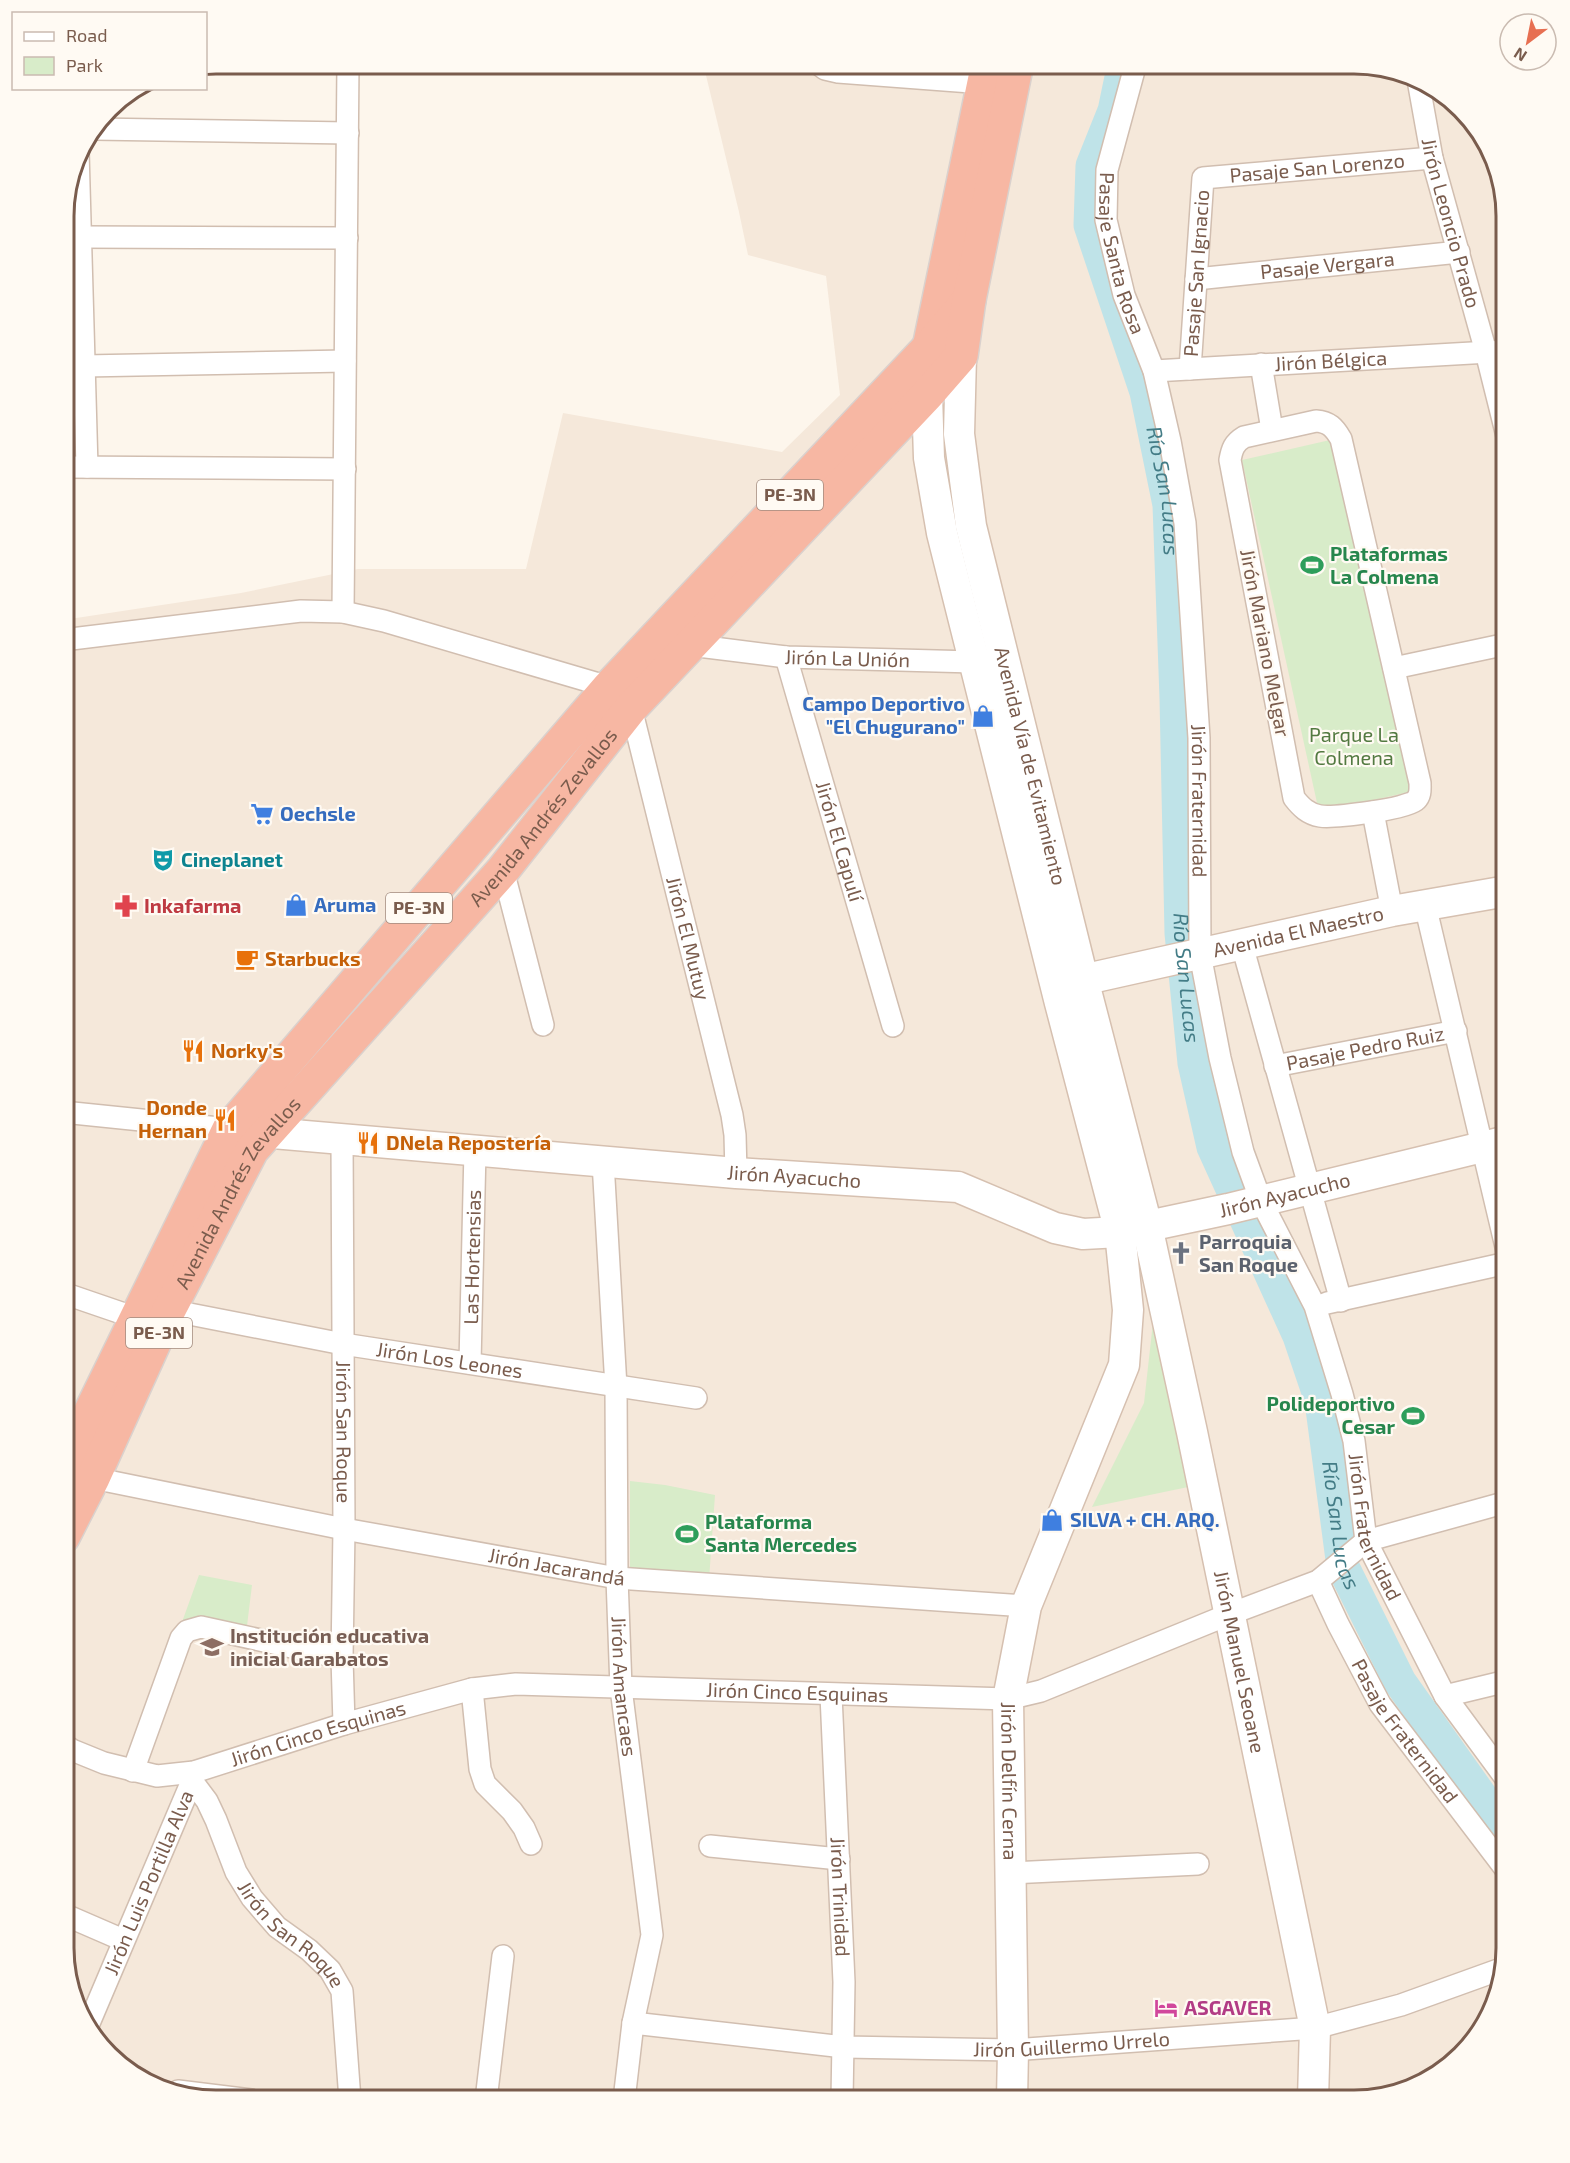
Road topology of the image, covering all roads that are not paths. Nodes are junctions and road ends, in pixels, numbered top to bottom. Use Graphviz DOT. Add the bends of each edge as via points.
graph roads {
  1 [pos="348,74"];
  2 [pos="986,74"];
  3 [pos="1015,74"];
  4 [pos="1133,74"];
  5 [pos="1420,90"];
  6 [pos="103,129"];
  7 [pos="348,133"];
  8 [pos="1432,158"];
  9 [pos="79,177"];
  10 [pos="1203,178"];
  11 [pos="80,237"];
  12 [pos="347,238"];
  13 [pos="1459,252"];
  14 [pos="1196,279"];
  15 [pos="969,300"];
  16 [pos="1496,337"];
  17 [pos="930,346"];
  18 [pos="1496,351"];
  19 [pos="961,357"];
  20 [pos="345,361"];
  21 [pos="1261,364"];
  22 [pos="84,366"];
  23 [pos="1190,369"];
  24 [pos="1154,371"];
  25 [pos="927,395"];
  26 [pos="1272,430"];
  27 [pos="74,467"];
  28 [pos="87,467"];
  29 [pos="345,469"];
  30 [pos="343,612"];
  31 [pos="74,639"];
  32 [pos="690,645"];
  33 [pos="1496,646"];
  34 [pos="1003,656"];
  35 [pos="786,657"];
  36 [pos="974,662"];
  37 [pos="1394,668"];
  38 [pos="620,697"];
  39 [pos="1373,812"];
  40 [pos="503,870"];
  41 [pos="1496,893"];
  42 [pos="1425,906"];
  43 [pos="1392,911"];
  44 [pos="1242,945"];
  45 [pos="1182,958"];
  46 [pos="1069,982"];
  47 [pos="543,1025"];
  48 [pos="893,1026"];
  49 [pos="1456,1031"];
  50 [pos="1275,1066"];
  51 [pos="74,1113"];
  52 [pos="229,1129"];
  53 [pos="265,1134"];
  54 [pos="342,1140"];
  55 [pos="1495,1144"];
  56 [pos="475,1150"];
  57 [pos="603,1162"];
  58 [pos="736,1173"];
  59 [pos="1311,1190"];
  60 [pos="1246,1205"];
  61 [pos="1134,1229"];
  62 [pos="1496,1265"];
  63 [pos="74,1297"];
  64 [pos="1341,1300"];
  65 [pos="1315,1306"];
  66 [pos="169,1310"];
  67 [pos="136,1318"];
  68 [pos="343,1344"];
  69 [pos="470,1363"];
  70 [pos="616,1387"];
  71 [pos="696,1398"];
  72 [pos="74,1463"];
  73 [pos="74,1465"];
  74 [pos="74,1471"];
  75 [pos="1496,1505"];
  76 [pos="344,1529"];
  77 [pos="1360,1547"];
  78 [pos="617,1578"];
  79 [pos="1320,1579"];
  80 [pos="1026,1606"];
  81 [pos="1230,1614"];
  82 [pos="342,1658"];
  83 [pos="1496,1684"];
  84 [pos="621,1688"];
  85 [pos="472,1689"];
  86 [pos="831,1695"];
  87 [pos="1445,1696"];
  88 [pos="1008,1699"];
  89 [pos="344,1724"];
  90 [pos="74,1751"];
  91 [pos="1496,1765"];
  92 [pos="134,1771"];
  93 [pos="193,1777"];
  94 [pos="531,1844"];
  95 [pos="710,1846"];
  96 [pos="1496,1857"];
  97 [pos="839,1859"];
  98 [pos="1198,1864"];
  99 [pos="1011,1873"];
  100 [pos="74,1919"];
  101 [pos="123,1940"];
  102 [pos="503,1956"];
  103 [pos="1494,1971"];
  104 [pos="92,2016"];
  105 [pos="633,2024"];
  106 [pos="1315,2028"];
  107 [pos="844,2047"];
  108 [pos="1013,2050"];
  109 [pos="349,2089"];
  110 [pos="487,2089"];
  111 [pos="625,2089"];
  112 [pos="842,2089"];
  113 [pos="1012,2089"];
  114 [pos="1313,2089"];
  1 -- 7 [label="street"];
  2 -- 17 [label="highway"];
  3 -- 15 [label="highway, PE-3N"];
  4 -- 24 [label="street, Pasaje Santa Rosa" via="1107,170 1106,220 1124,295"];
  5 -- 8 [label="street, Jirón Leoncio Prado"];
  6 -- 7 [label="street"];
  7 -- 12 [label="street"];
  8 -- 10 [label="street, Pasaje San Lorenzo"];
  8 -- 13 [label="street, Jirón Leoncio Prado"];
  9 -- 11 [label="street"];
  10 -- 14 [label="street, Pasaje San Ignacio"];
  11 -- 12 [label="street"];
  11 -- 22 [label="street"];
  12 -- 20 [label="street"];
  13 -- 14 [label="street, Pasaje Vergara"];
  13 -- 16 [label="street, Jirón Leoncio Prado"];
  14 -- 23 [label="street, Pasaje San Ignacio"];
  15 -- 17 [label="highway, Avenida Andrés Zevallos / PE-3N"];
  15 -- 19 [label="highway, Avenida Vía de Evitamiento / PE-3N"];
  17 -- 25 [label="highway"];
  17 -- 38 [label="highway, Avenida Andrés Zevallos / PE-3N"];
  18 -- 21 [label="street, Jirón Bélgica"];
  19 -- 25 [label="highway, Avenida Andrés Zevallos / PE-3N"];
  19 -- 34 [label="street, Avenida Vía de Evitamiento" via="959,434 970,526"];
  20 -- 22 [label="street"];
  20 -- 29 [label="street"];
  21 -- 23 [label="street, Jirón Bélgica"];
  21 -- 26 [label="street"];
  22 -- 28 [label="street"];
  23 -- 24 [label="street, Jirón Bélgica"];
  24 -- 45 [label="street, Jirón Fraternidad" via="1185,523 1199,738"];
  25 -- 32 [label="highway, Avenida Andrés Zevallos / PE-3N"];
  25 -- 36 [label="street, Avenida Vía de Evitamiento" via="928,458"];
  26 -- 37 [label="street, Jirón Mariano Melgar" via="1326,422 1341,439"];
  26 -- 39 [label="street, Jirón Mariano Melgar" via="1236,442 1230,460 1294,798 1301,808 1322,817"];
  27 -- 28 [label="street"];
  28 -- 29 [label="street"];
  29 -- 30 [label="street"];
  30 -- 31 [label="street" via="301,611"];
  30 -- 38 [label="street" via="384,621"];
  32 -- 35 [label="street, Jirón La Unión"];
  32 -- 38 [label="highway, Avenida Andrés Zevallos / PE-3N"];
  33 -- 37 [label="street"];
  34 -- 36 [label="street, Jirón La Unión"];
  34 -- 46 [label="street, Avenida Vía de Evitamiento"];
  35 -- 36 [label="street, Jirón La Unión"];
  35 -- 48 [label="street, Jirón El Capulí"];
  36 -- 46 [label="street, Avenida Vía de Evitamiento"];
  37 -- 39 [label="street, Jirón Mariano Melgar" via="1420,792 1412,804"];
  38 -- 40 [label="highway, Avenida Andrés Zevallos / PE-3N"];
  38 -- 52 [label="highway, Avenida Andrés Zevallos / PE-3N"];
  38 -- 58 [label="street, Jirón El Mutuy" via="732,1115"];
  39 -- 43 [label="street"];
  40 -- 47 [label="street"];
  40 -- 53 [label="highway, Avenida Andrés Zevallos / PE-3N"];
  41 -- 42 [label="street, Avenida El Maestro"];
  42 -- 43 [label="street, Avenida El Maestro"];
  42 -- 49 [label="street"];
  43 -- 44 [label="street, Avenida El Maestro"];
  44 -- 45 [label="street, Avenida El Maestro"];
  44 -- 50 [label="street"];
  45 -- 46 [label="street, Avenida El Maestro"];
  45 -- 60 [label="street, Jirón Fraternidad" via="1222,1069 1243,1152"];
  46 -- 61 [label="street, Avenida Vía de Evitamiento"];
  49 -- 50 [label="street, Pasaje Pedro Ruiz"];
  49 -- 55 [label="street"];
  50 -- 59 [label="street"];
  51 -- 52 [label="street, Jirón Ayacucho"];
  52 -- 53 [label="street, Jirón Ayacucho"];
  52 -- 67 [label="highway, Avenida Andrés Zevallos / PE-3N"];
  53 -- 54 [label="street, Jirón Ayacucho"];
  53 -- 66 [label="highway, Avenida Andrés Zevallos / PE-3N" via="252,1150"];
  54 -- 56 [label="street, Jirón Ayacucho"];
  54 -- 68 [label="street, Jirón San Roque"];
  55 -- 59 [label="street, Jirón Ayacucho"];
  56 -- 57 [label="street, Jirón Ayacucho"];
  56 -- 69 [label="street, Las Hortensias"];
  57 -- 58 [label="street, Jirón Ayacucho"];
  57 -- 70 [label="street, Jirón Amancaes"];
  58 -- 61 [label="street, Jirón Ayacucho" via="958,1187 1055,1228 1083,1234"];
  59 -- 60 [label="street, Jirón Ayacucho"];
  59 -- 64 [label="street"];
  60 -- 61 [label="street, Jirón Ayacucho"];
  60 -- 65 [label="street, Jirón Fraternidad"];
  61 -- 80 [label="street, Jirón Delfín Cerna" via="1124,1365"];
  61 -- 81 [label="street, Jirón Manuel Seoane"];
  62 -- 64 [label="street"];
  63 -- 67 [label="street"];
  64 -- 65 [label="street"];
  65 -- 77 [label="street, Jirón Fraternidad" via="1354,1441"];
  66 -- 68 [label="street, Jirón Los Leones"];
  66 -- 73 [label="highway, Avenida Andrés Zevallos / PE-3N"];
  67 -- 72 [label="highway, Avenida Andrés Zevallos / PE-3N"];
  68 -- 69 [label="street, Jirón Los Leones"];
  68 -- 76 [label="street, Jirón San Roque"];
  69 -- 70 [label="street, Jirón Los Leones"];
  70 -- 71 [label="street, Jirón Los Leones"];
  70 -- 78 [label="street, Jirón Amancaes"];
  74 -- 76 [label="street, Jirón Jacarandá"];
  75 -- 77 [label="street, Jirón Cinco Esquinas"];
  76 -- 78 [label="street, Jirón Jacarandá"];
  76 -- 82 [label="street, Jirón San Roque"];
  77 -- 79 [label="street, Jirón Cinco Esquinas"];
  77 -- 87 [label="street, Jirón Fraternidad"];
  78 -- 80 [label="street, Jirón Jacarandá"];
  78 -- 84 [label="street, Jirón Amancaes"];
  79 -- 81 [label="street, Jirón Cinco Esquinas"];
  79 -- 96 [label="street, Pasaje Fraternidad" via="1338,1624 1380,1704"];
  80 -- 88 [label="street, Jirón Delfín Cerna"];
  81 -- 88 [label="street, Jirón Cinco Esquinas" via="1041,1691"];
  81 -- 106 [label="street, Jirón Manuel Seoane"];
  82 -- 89 [label="street, Jirón San Roque"];
  82 -- 92 [label="street" via="201,1627 188,1631 181,1638"];
  83 -- 87 [label="street"];
  84 -- 85 [label="street, Jirón Cinco Esquinas" via="516,1684"];
  84 -- 86 [label="street, Jirón Cinco Esquinas"];
  84 -- 105 [label="street, Jirón Amancaes" via="652,1935"];
  85 -- 89 [label="street, Jirón Cinco Esquinas"];
  85 -- 94 [label="street" via="485,1784 512,1811"];
  86 -- 88 [label="street, Jirón Cinco Esquinas"];
  86 -- 97 [label="street, Jirón Trinidad"];
  87 -- 91 [label="street, Jirón Fraternidad"];
  88 -- 99 [label="street, Jirón Delfín Cerna"];
  89 -- 93 [label="street, Jirón Cinco Esquinas"];
  90 -- 92 [label="street, Jirón Cinco Esquinas"];
  92 -- 93 [label="street, Jirón Cinco Esquinas"];
  93 -- 101 [label="street, Jirón Luis Portilla Alva"];
  93 -- 109 [label="street, Jirón San Roque" via="252,1898 277,1927 330,1970 342,1991"];
  95 -- 97 [label="street"];
  97 -- 107 [label="street, Jirón Trinidad"];
  98 -- 99 [label="street"];
  99 -- 108 [label="street, Jirón Delfín Cerna"];
  100 -- 101 [label="street"];
  101 -- 104 [label="street, Jirón Luis Portilla Alva"];
  102 -- 110 [label="street"];
  103 -- 106 [label="street, Jirón Guillermo Urrelo" via="1401,2005"];
  105 -- 107 [label="street, Jirón Guillermo Urrelo"];
  105 -- 111 [label="street, Jirón Amancaes"];
  106 -- 108 [label="street, Jirón Guillermo Urrelo"];
  106 -- 114 [label="street, Jirón Manuel Seoane"];
  107 -- 108 [label="street, Jirón Guillermo Urrelo"];
  107 -- 112 [label="street, Jirón Trinidad"];
  108 -- 113 [label="street, Jirón Delfín Cerna"];
}
